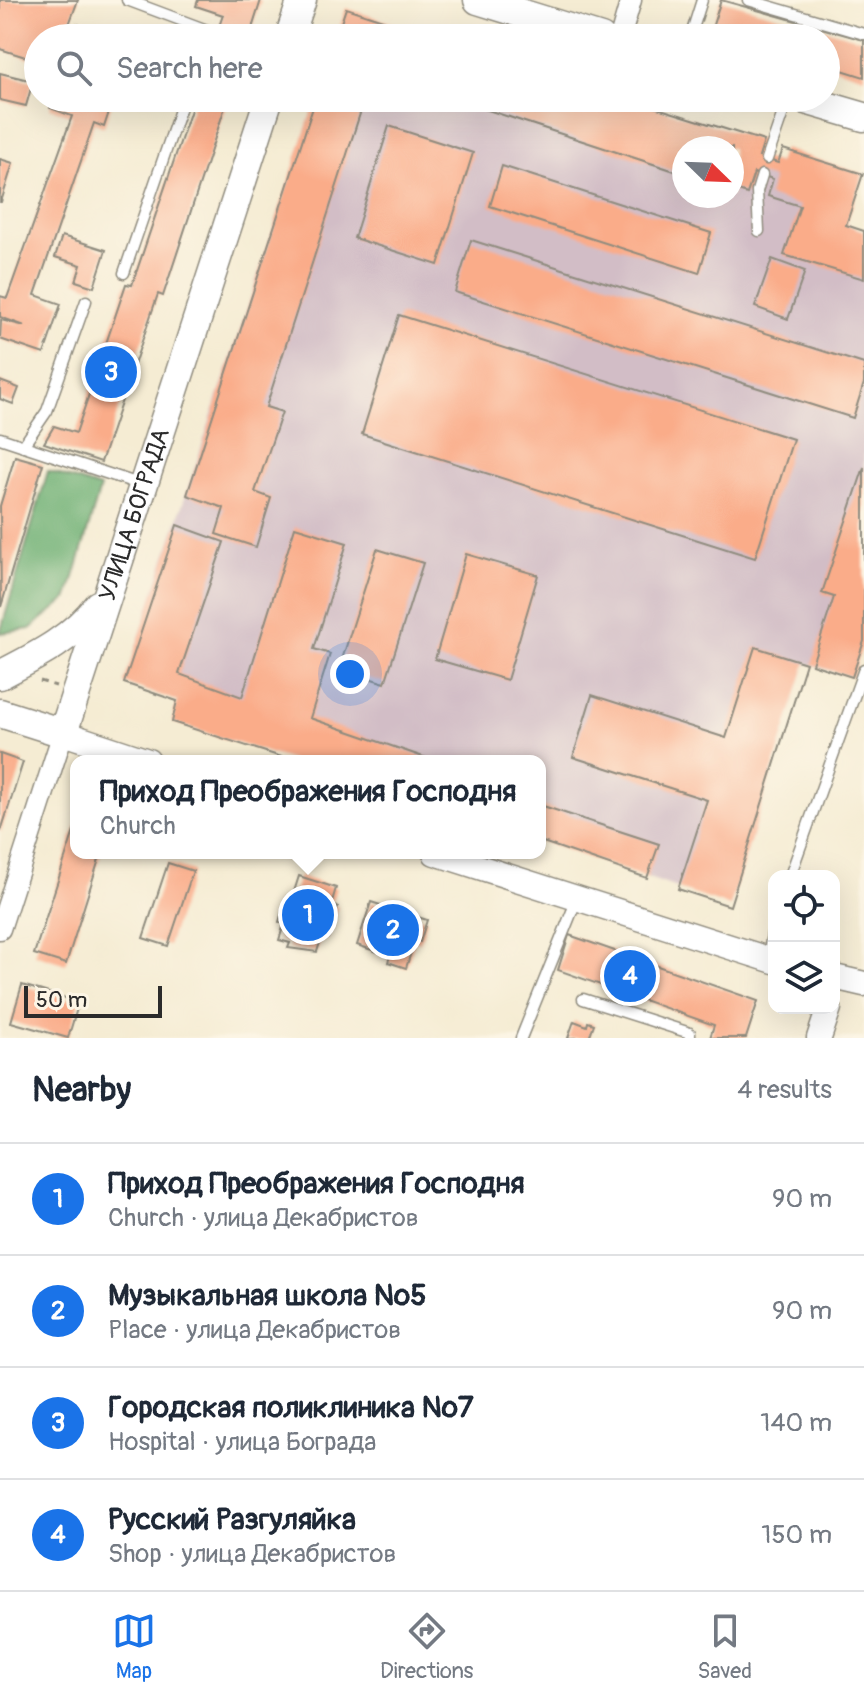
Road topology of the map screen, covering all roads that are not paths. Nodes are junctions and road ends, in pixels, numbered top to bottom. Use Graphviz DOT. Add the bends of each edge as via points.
graph roads {
  1 [pos="127,0"];
  2 [pos="302,0"];
  3 [pos="478,0"];
  4 [pos="631,0"];
  5 [pos="702,0"];
  6 [pos="748,0"];
  7 [pos="191,24"];
  8 [pos="294,24"];
  9 [pos="556,24"];
  10 [pos="624,24"];
  11 [pos="694,24"];
  12 [pos="830,24"];
  13 [pos="840,27"];
  14 [pos="864,34"];
  15 [pos="840,110"];
  16 [pos="179,112"];
  17 [pos="264,112"];
  18 [pos="783,112"];
  19 [pos="864,117"];
  20 [pos="767,159"];
  21 [pos="762,175"];
  22 [pos="759,231"];
  23 [pos="124,273"];
  24 [pos="86,301"];
  25 [pos="0,438"];
  26 [pos="23,446"];
  27 [pos="142,485"];
  28 [pos="106,595"];
  29 [pos="864,669"];
  30 [pos="0,675"];
  31 [pos="0,713"];
  32 [pos="63,733"];
  33 [pos="130,755"];
  34 [pos="454,859"];
  35 [pos="792,870"];
  36 [pos="577,899"];
  37 [pos="0,929"];
  38 [pos="768,959"];
  39 [pos="840,982"];
  40 [pos="864,984"];
  41 [pos="583,999"];
  42 [pos="827,1014"];
  43 [pos="521,1038"];
  44 [pos="690,1038"];
  45 [pos="819,1038"];
  1 -- 7 [label="lane"];
  2 -- 8 [label="main road"];
  3 -- 9 [label="main road"];
  4 -- 10 [label="street"];
  5 -- 11 [label="lane"];
  6 -- 12 [label="lane"];
  13 -- 14 [label="lane"];
  15 -- 19 [label="main road"];
  16 -- 23 [label="lane"];
  17 -- 27 [label="main road, УЛИЦА БОГРАДА"];
  18 -- 20 [label="lane"];
  21 -- 22 [label="lane" via="757,191"];
  24 -- 26 [label="lane" via="47,411"];
  25 -- 26 [label="lane"];
  26 -- 27 [label="lane"];
  27 -- 28 [label="main road, УЛИЦА БОГРАДА"];
  28 -- 30 [label="main road" via="62,642"];
  28 -- 32 [label="main road, УЛИЦА БОГРАДА"];
  29 -- 35 [label="lane"];
  31 -- 32 [label="main road"];
  32 -- 33 [label="street"];
  32 -- 37 [label="street, УЛИЦА БОГРАДА"];
  34 -- 36 [label="street"];
  36 -- 38 [label="street"];
  36 -- 43 [label="lane"];
  39 -- 40 [label="street"];
  41 -- 44 [label="lane" via="690,1033"];
  42 -- 45 [label="street"];
}
